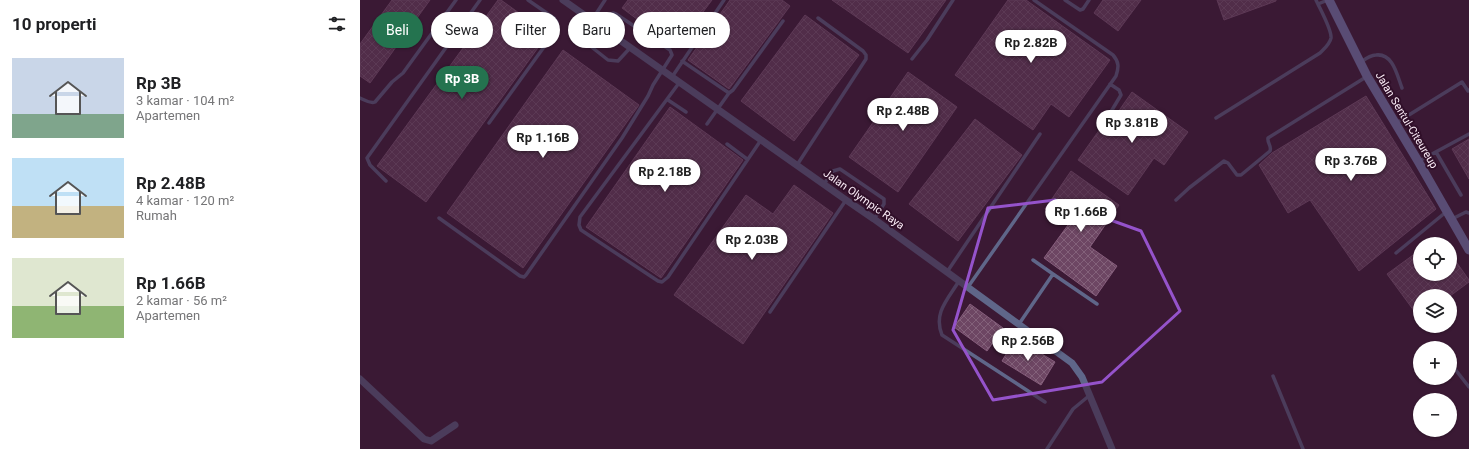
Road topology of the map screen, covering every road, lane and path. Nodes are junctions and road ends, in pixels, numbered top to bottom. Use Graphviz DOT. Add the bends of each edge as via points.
graph roads {
  1 [pos="456,0"];
  2 [pos="480,0"];
  3 [pos="528,0"];
  4 [pos="563,0"];
  5 [pos="598,0"];
  6 [pos="724,0"];
  7 [pos="953,0"];
  8 [pos="1034,0"];
  9 [pos="1065,0"];
  10 [pos="1089,0"];
  11 [pos="1316,0"];
  12 [pos="1329,0"];
  13 [pos="604,2"];
  14 [pos="1318,4"];
  15 [pos="580,12"];
  16 [pos="597,12"];
  17 [pos="818,18"];
  18 [pos="625,20"];
  19 [pos="782,21"];
  20 [pos="625,44"];
  21 [pos="593,48"];
  22 [pos="630,48"];
  23 [pos="912,59"];
  24 [pos="682,61"];
  25 [pos="1360,62"];
  26 [pos="661,71"];
  27 [pos="1367,76"];
  28 [pos="671,78"];
  29 [pos="679,83"];
  30 [pos="1110,84"];
  31 [pos="1402,88"];
  32 [pos="1469,90"];
  33 [pos="729,93"];
  34 [pos="360,98"];
  35 [pos="668,100"];
  36 [pos="717,110"];
  37 [pos="686,112"];
  38 [pos="1109,115"];
  39 [pos="1216,118"];
  40 [pos="1396,123"];
  41 [pos="489,124"];
  42 [pos="707,124"];
  43 [pos="1040,134"];
  44 [pos="1469,134"];
  45 [pos="761,140"];
  46 [pos="727,144"];
  47 [pos="1436,152"];
  48 [pos="747,159"];
  49 [pos="1418,161"];
  50 [pos="797,165"];
  51 [pos="386,181"];
  52 [pos="824,184"];
  53 [pos="1461,195"];
  54 [pos="846,200"];
  55 [pos="1176,200"];
  56 [pos="1469,213"];
  57 [pos="1450,216"];
  58 [pos="439,218"];
  59 [pos="874,218"];
  60 [pos="1469,250"];
  61 [pos="1396,253"];
  62 [pos="1033,260"];
  63 [pos="947,272"];
  64 [pos="1053,274"];
  65 [pos="959,280"];
  66 [pos="968,287"];
  67 [pos="1097,304"];
  68 [pos="770,312"];
  69 [pos="1019,325"];
  70 [pos="1457,372"];
  71 [pos="1273,376"];
  72 [pos="360,379"];
  73 [pos="1469,387"];
  74 [pos="1090,395"];
  75 [pos="1045,402"];
  76 [pos="455,426"];
  77 [pos="1047,449"];
  78 [pos="1112,449"];
  79 [pos="1303,449"];
  1 -- 34 [label="lane" via="404,73 392,82 375,102"];
  2 -- 51 [label="lane" via="367,158 370,165"];
  3 -- 41 [label="lane" via="554,18 557,29"];
  4 -- 15 [label="street, Jalan Olympic Raya"];
  5 -- 13 [label="lane"];
  6 -- 24 [label="lane"];
  7 -- 23 [label="lane"];
  8 -- 30 [label="lane" via="1113,55 1119,67"];
  9 -- 10 [label="lane" via="1080,10"];
  11 -- 14 [label="lane"];
  12 -- 14 [label="lane"];
  12 -- 25 [label="street, Jalan Sentul-Citeureup"];
  13 -- 16 [label="lane"];
  14 -- 39 [label="lane" via="1331,36 1324,49"];
  17 -- 50 [label="lane" via="863,50 866,59"];
  18 -- 26 [label="lane" via="670,50 672,55"];
  19 -- 33 [label="lane" via="734,90"];
  20 -- 22 [label="street, Jalan Olympic Raya"];
  21 -- 22 [label="lane" via="608,60 618,61"];
  22 -- 26 [label="street, Jalan Olympic Raya"];
  24 -- 28 [label="lane"];
  24 -- 33 [label="lane"];
  25 -- 27 [label="street, Jalan Sentul-Citeureup"];
  25 -- 31 [label="lane" via="1374,54 1386,57 1392,62"];
  26 -- 28 [label="street, Jalan Olympic Raya"];
  26 -- 58 [label="lane" via="622,138 524,276 520,276"];
  27 -- 40 [label="street, Jalan Sentul-Citeureup"];
  27 -- 55 [label="lane" via="1268,138 1270,152 1241,175 1237,175 1224,161"];
  28 -- 29 [label="street, Jalan Olympic Raya"];
  29 -- 35 [label="lane"];
  29 -- 36 [label="street, Jalan Olympic Raya"];
  30 -- 38 [label="lane" via="1119,90 1121,95"];
  30 -- 66 [label="lane"];
  32 -- 40 [label="lane" via="1462,82"];
  33 -- 36 [label="lane"];
  35 -- 37 [label="lane"];
  35 -- 48 [label="lane" via="580,217 581,230 662,282 668,277"];
  36 -- 42 [label="lane"];
  36 -- 45 [label="street, Jalan Olympic Raya"];
  40 -- 49 [label="street, Jalan Sentul-Citeureup"];
  43 -- 63 [label="lane"];
  44 -- 47 [label="lane"];
  45 -- 48 [label="lane"];
  45 -- 50 [label="street, Jalan Olympic Raya"];
  46 -- 48 [label="lane"];
  47 -- 49 [label="lane"];
  47 -- 53 [label="lane"];
  49 -- 57 [label="street, Jalan Sentul-Citeureup"];
  50 -- 52 [label="street, Jalan Olympic Raya"];
  52 -- 54 [label="street, Jalan Olympic Raya"];
  52 -- 59 [label="lane" via="833,171 840,169 884,199 884,204"];
  54 -- 59 [label="street, Jalan Olympic Raya"];
  54 -- 68 [label="lane"];
  56 -- 57 [label="lane"];
  57 -- 60 [label="street, Jalan Sentul-Citeureup"];
  57 -- 61 [label="lane"];
  59 -- 63 [label="street, Jalan Olympic Raya"];
  62 -- 64 [label="lane"];
  63 -- 65 [label="street, Jalan Olympic Raya"];
  64 -- 67 [label="lane"];
  64 -- 69 [label="lane"];
  65 -- 66 [label="street, Jalan Olympic Raya"];
  65 -- 75 [label="lane" via="939,316 942,335"];
  66 -- 69 [label="street, Jalan Olympic Raya"];
  69 -- 74 [label="street, Jalan Olympic Raya" via="1072,363"];
  70 -- 73 [label="lane"];
  71 -- 79 [label="lane"];
  72 -- 76 [label="street" via="424,439 432,441"];
  74 -- 77 [label="lane" via="1073,410"];
  74 -- 78 [label="street, Jalan Olympic Raya"];
}
